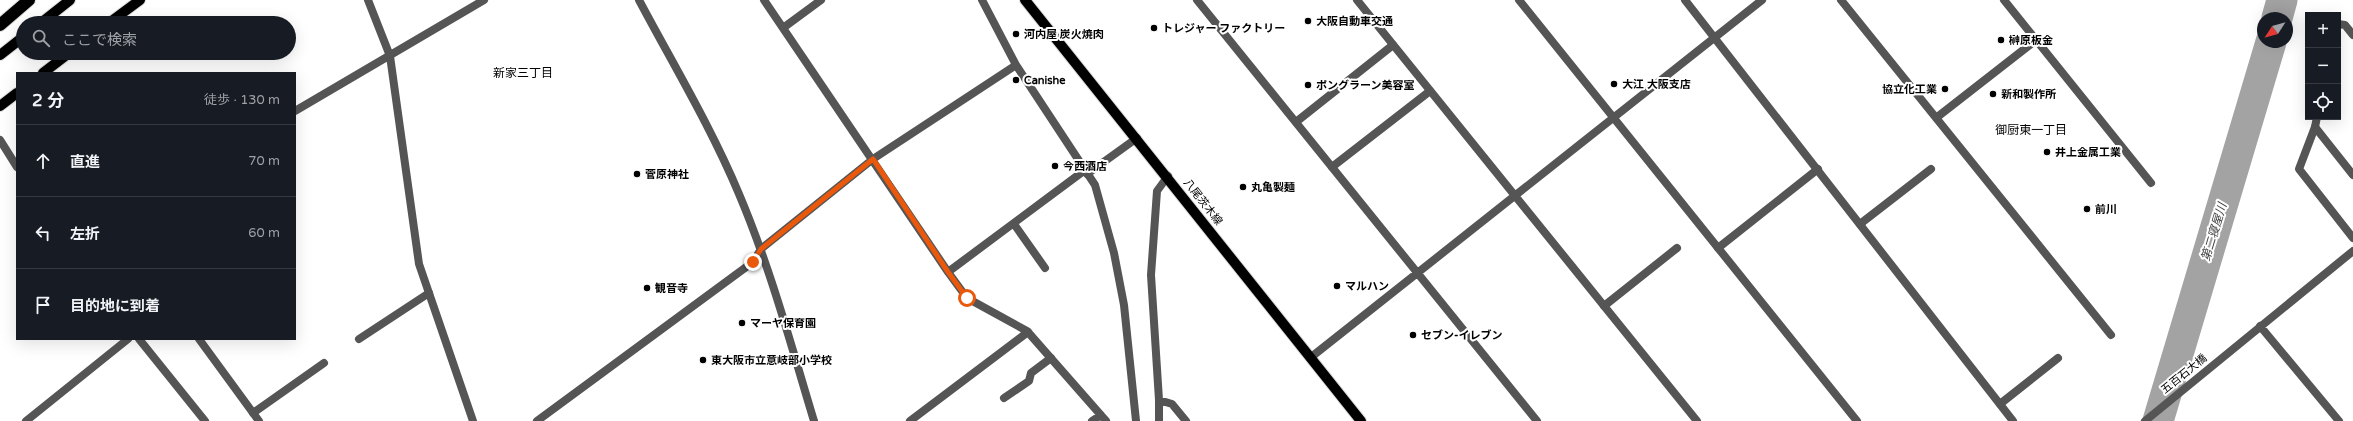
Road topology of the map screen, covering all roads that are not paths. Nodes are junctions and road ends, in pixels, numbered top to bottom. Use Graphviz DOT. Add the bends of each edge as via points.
graph roads {
  1 [pos="23,0"];
  2 [pos="29,0"];
  3 [pos="70,0"];
  4 [pos="140,0"];
  5 [pos="368,0"];
  6 [pos="484,0"];
  7 [pos="639,0"];
  8 [pos="764,0"];
  9 [pos="821,0"];
  10 [pos="982,0"];
  11 [pos="1025,0"];
  12 [pos="1197,0"];
  13 [pos="1357,0"];
  14 [pos="1519,0"];
  15 [pos="1685,0"];
  16 [pos="1762,0"];
  17 [pos="1841,0"];
  18 [pos="2004,0"];
  19 [pos="50,16"];
  20 [pos="118,16"];
  21 [pos="0,18"];
  22 [pos="2341,24"];
  23 [pos="0,25"];
  24 [pos="783,28"];
  25 [pos="2353,35"];
  26 [pos="1716,38"];
  27 [pos="2036,40"];
  28 [pos="16,42"];
  29 [pos="1393,45"];
  30 [pos="0,55"];
  31 [pos="390,56"];
  32 [pos="60,60"];
  33 [pos="1016,65"];
  34 [pos="44,72"];
  35 [pos="1430,91"];
  36 [pos="16,94"];
  37 [pos="0,106"];
  38 [pos="296,110"];
  39 [pos="1936,118"];
  40 [pos="1613,119"];
  41 [pos="2316,120"];
  42 [pos="1296,122"];
  43 [pos="2315,127"];
  44 [pos="1137,138"];
  45 [pos="0,140"];
  46 [pos="873,159"];
  47 [pos="16,165"];
  48 [pos="1332,167"];
  49 [pos="1818,169"];
  50 [pos="1931,169"];
  51 [pos="1086,172"];
  52 [pos="2353,175"];
  53 [pos="1168,176"];
  54 [pos="2151,182"];
  55 [pos="1515,196"];
  56 [pos="1014,224"];
  57 [pos="1860,224"];
  58 [pos="2353,238"];
  59 [pos="1677,248"];
  60 [pos="1718,248"];
  61 [pos="761,249"];
  62 [pos="2353,250"];
  63 [pos="1045,268"];
  64 [pos="948,272"];
  65 [pos="1417,273"];
  66 [pos="429,293"];
  67 [pos="1604,306"];
  68 [pos="2260,326"];
  69 [pos="1028,332"];
  70 [pos="2111,335"];
  71 [pos="360,339"];
  72 [pos="127,340"];
  73 [pos="140,340"];
  74 [pos="200,340"];
  75 [pos="1051,358"];
  76 [pos="1310,358"];
  77 [pos="2058,358"];
  78 [pos="324,363"];
  79 [pos="1004,398"];
  80 [pos="1159,400"];
  81 [pos="2000,404"];
  82 [pos="253,413"];
  83 [pos="1103,418"];
  84 [pos="26,421"];
  85 [pos="205,421"];
  86 [pos="259,421"];
  87 [pos="473,421"];
  88 [pos="537,421"];
  89 [pos="814,421"];
  90 [pos="910,421"];
  91 [pos="1092,421"];
  92 [pos="1136,421"];
  93 [pos="1159,421"];
  94 [pos="1186,421"];
  95 [pos="1361,421"];
  96 [pos="1537,421"];
  97 [pos="1697,421"];
  98 [pos="1857,421"];
  99 [pos="2013,421"];
  100 [pos="2144,421"];
  101 [pos="2339,421"];
  1 -- 21 [label="highway"];
  2 -- 23 [label="highway"];
  3 -- 19 [label="main road"];
  4 -- 20 [label="main road"];
  5 -- 31 [label="street"];
  6 -- 31 [label="street"];
  7 -- 61 [label="street" via="721,154"];
  8 -- 24 [label="street"];
  9 -- 24 [label="street"];
  10 -- 33 [label="street"];
  11 -- 44 [label="main road, 八尾茨木線"];
  12 -- 42 [label="street"];
  13 -- 29 [label="street"];
  14 -- 40 [label="street"];
  15 -- 26 [label="street"];
  16 -- 26 [label="street"];
  17 -- 39 [label="street"];
  18 -- 27 [label="street"];
  22 -- 25 [label="street" via="2346,25"];
  24 -- 46 [label="street"];
  26 -- 40 [label="street"];
  26 -- 49 [label="street"];
  27 -- 39 [label="street"];
  27 -- 54 [label="street"];
  28 -- 30 [label="main road"];
  29 -- 35 [label="street"];
  29 -- 42 [label="street"];
  31 -- 38 [label="street"];
  31 -- 66 [label="street" via="419,264"];
  32 -- 34 [label="main road"];
  33 -- 46 [label="street"];
  33 -- 51 [label="street"];
  35 -- 48 [label="street"];
  35 -- 55 [label="street"];
  36 -- 37 [label="main road"];
  39 -- 70 [label="street"];
  40 -- 55 [label="street"];
  40 -- 60 [label="street"];
  41 -- 43 [label="street"];
  42 -- 48 [label="street"];
  43 -- 52 [label="street"];
  43 -- 58 [label="street" via="2299,169"];
  44 -- 51 [label="street"];
  44 -- 53 [label="main road, 八尾茨木線"];
  45 -- 47 [label="street"];
  46 -- 61 [label="street"];
  46 -- 64 [label="street"];
  48 -- 65 [label="street"];
  49 -- 57 [label="street"];
  49 -- 60 [label="street"];
  50 -- 57 [label="street"];
  51 -- 56 [label="street"];
  51 -- 92 [label="street" via="1095,185 1114,253 1124,305"];
  53 -- 76 [label="main road, 八尾茨木線"];
  53 -- 80 [label="street" via="1157,191 1151,275"];
  55 -- 65 [label="street"];
  55 -- 67 [label="street"];
  56 -- 63 [label="street"];
  56 -- 64 [label="street"];
  57 -- 81 [label="street"];
  59 -- 67 [label="street"];
  60 -- 98 [label="street"];
  61 -- 88 [label="street" via="753,262"];
  61 -- 89 [label="street"];
  62 -- 68 [label="street, 五百石大橋"];
  64 -- 69 [label="street" via="967,298"];
  65 -- 76 [label="street"];
  65 -- 96 [label="street"];
  66 -- 71 [label="street"];
  66 -- 87 [label="street"];
  67 -- 97 [label="street"];
  68 -- 100 [label="street, 五百石大橋"];
  68 -- 101 [label="street"];
  69 -- 75 [label="street"];
  69 -- 90 [label="street"];
  72 -- 84 [label="street"];
  73 -- 85 [label="street"];
  74 -- 82 [label="street"];
  75 -- 79 [label="street" via="1031,373 1029,381"];
  75 -- 83 [label="street"];
  76 -- 95 [label="main road, 八尾茨木線"];
  77 -- 81 [label="street"];
  78 -- 82 [label="street"];
  80 -- 93 [label="street"];
  80 -- 94 [label="street" via="1172,404"];
  81 -- 99 [label="street"];
  82 -- 86 [label="street"];
  83 -- 91 [label="street"];
}
